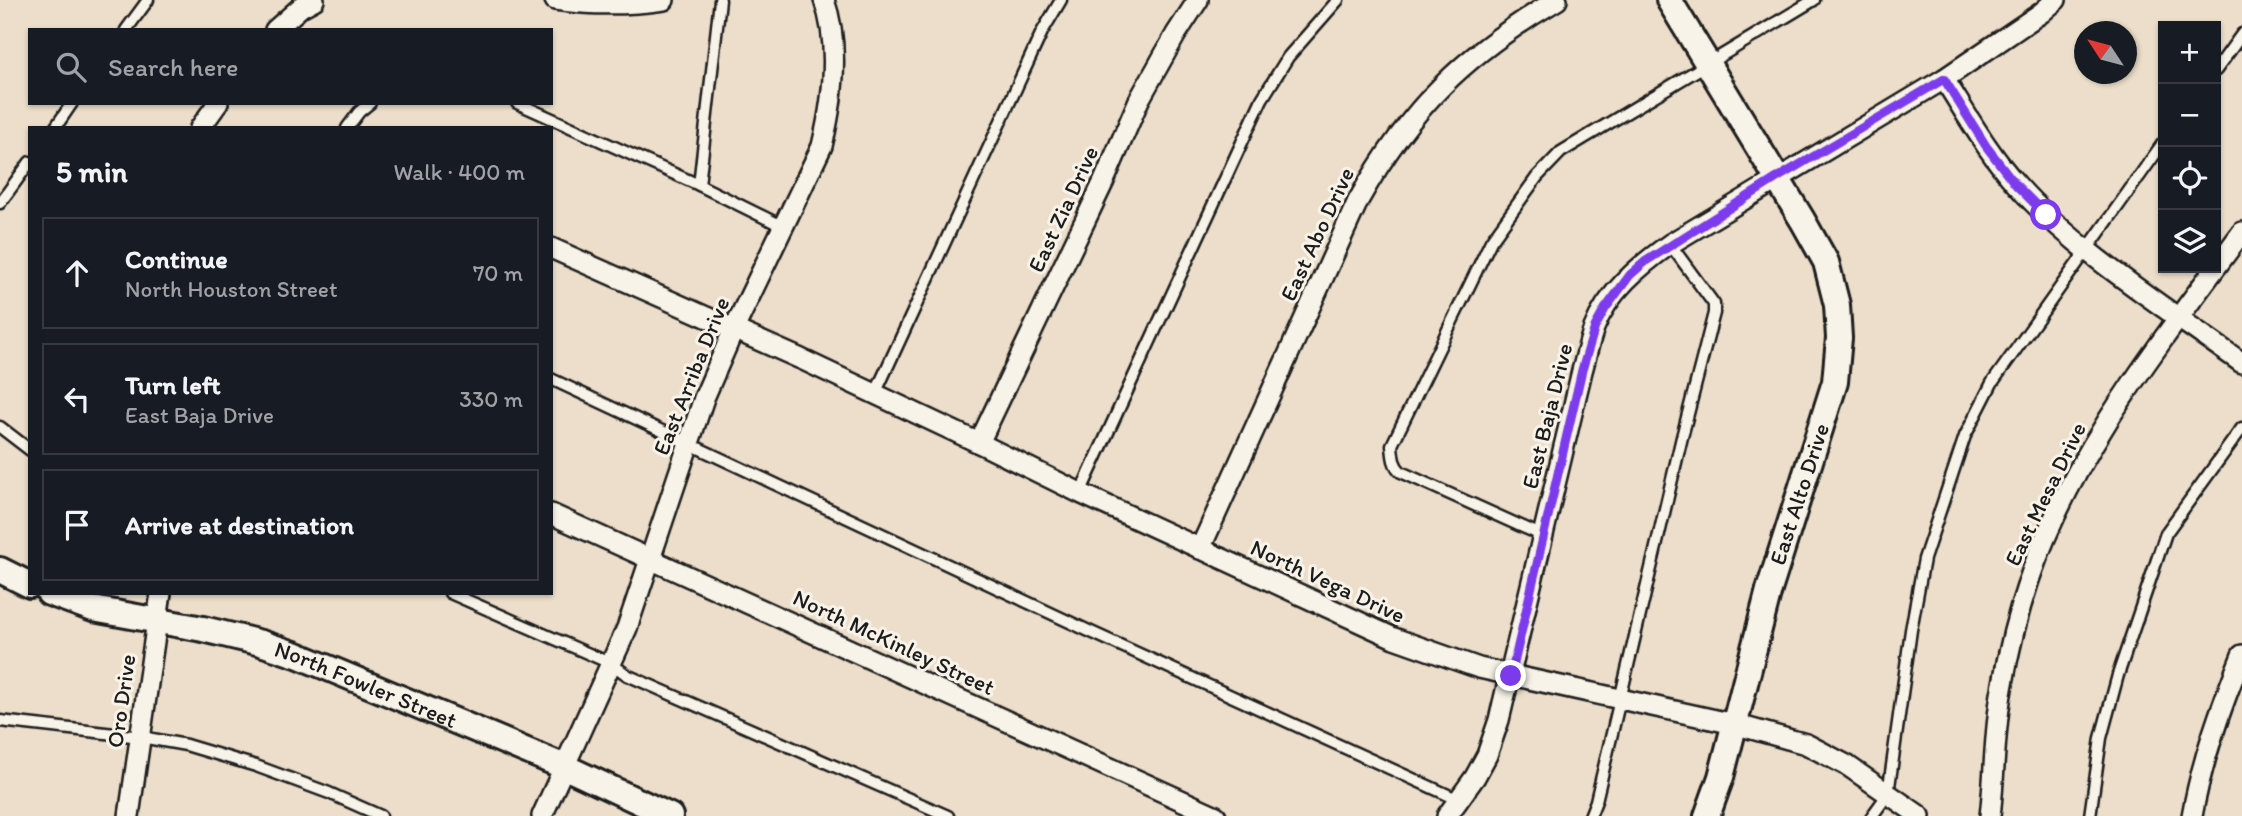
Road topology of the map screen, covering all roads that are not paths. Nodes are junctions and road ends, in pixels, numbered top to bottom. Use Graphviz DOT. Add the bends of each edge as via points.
graph roads {
  1 [pos="148,0"];
  2 [pos="314,0"];
  3 [pos="555,0"];
  4 [pos="664,0"];
  5 [pos="720,0"];
  6 [pos="824,0"];
  7 [pos="1060,0"];
  8 [pos="1198,0"];
  9 [pos="1338,0"];
  10 [pos="1557,0"];
  11 [pos="1668,0"];
  12 [pos="1814,0"];
  13 [pos="2056,0"];
  14 [pos="127,28"];
  15 [pos="277,28"];
  16 [pos="2242,34"];
  17 [pos="2221,63"];
  18 [pos="1708,64"];
  19 [pos="1944,79"];
  20 [pos="71,105"];
  21 [pos="217,105"];
  22 [pos="368,105"];
  23 [pos="521,105"];
  24 [pos="56,126"];
  25 [pos="201,126"];
  26 [pos="348,126"];
  27 [pos="2160,147"];
  28 [pos="28,165"];
  29 [pos="1777,178"];
  30 [pos="699,185"];
  31 [pos="0,203"];
  32 [pos="784,227"];
  33 [pos="2242,232"];
  34 [pos="1670,244"];
  35 [pos="553,249"];
  36 [pos="2087,250"];
  37 [pos="2179,318"];
  38 [pos="734,329"];
  39 [pos="2242,363"];
  40 [pos="553,380"];
  41 [pos="875,394"];
  42 [pos="0,427"];
  43 [pos="2242,428"];
  44 [pos="979,443"];
  45 [pos="687,445"];
  46 [pos="28,448"];
  47 [pos="1080,493"];
  48 [pos="553,515"];
  49 [pos="1543,536"];
  50 [pos="1200,549"];
  51 [pos="652,559"];
  52 [pos="0,570"];
  53 [pos="28,584"];
  54 [pos="54,595"];
  55 [pos="161,595"];
  56 [pos="455,595"];
  57 [pos="158,621"];
  58 [pos="2242,655"];
  59 [pos="612,664"];
  60 [pos="1511,676"];
  61 [pos="1619,700"];
  62 [pos="0,720"];
  63 [pos="1734,724"];
  64 [pos="141,737"];
  65 [pos="565,767"];
  66 [pos="1888,794"];
  67 [pos="1459,800"];
  68 [pos="129,816"];
  69 [pos="381,816"];
  70 [pos="542,816"];
  71 [pos="670,816"];
  72 [pos="948,816"];
  73 [pos="1216,816"];
  74 [pos="1447,816"];
  75 [pos="1590,816"];
  76 [pos="1707,816"];
  77 [pos="1872,816"];
  78 [pos="1920,816"];
  79 [pos="1990,816"];
  80 [pos="2090,816"];
  81 [pos="2192,816"];
  1 -- 14 [label="lane"];
  2 -- 15 [label="street"];
  3 -- 4 [label="street" via="639,4"];
  5 -- 30 [label="lane"];
  6 -- 32 [label="street, East Arriba Drive" via="834,52 829,116 821,146"];
  7 -- 41 [label="lane"];
  8 -- 44 [label="street, East Zia Drive" via="1139,100"];
  9 -- 47 [label="lane" via="1288,57 1262,99"];
  10 -- 50 [label="street, East Abo Drive" via="1481,49 1443,83 1379,162"];
  11 -- 18 [label="street, East Alto Drive"];
  12 -- 18 [label="lane"];
  13 -- 19 [label="street, East Baja Drive"];
  16 -- 17 [label="lane"];
  18 -- 29 [label="street, East Alto Drive"];
  18 -- 49 [label="lane" via="1548,163 1491,241 1392,445 1395,467 1401,472"];
  19 -- 29 [label="street, East Baja Drive"];
  19 -- 36 [label="street" via="2016,185"];
  20 -- 24 [label="lane"];
  21 -- 25 [label="street"];
  22 -- 26 [label="lane"];
  23 -- 30 [label="lane"];
  27 -- 36 [label="lane"];
  28 -- 31 [label="lane"];
  29 -- 34 [label="street, East Baja Drive"];
  29 -- 63 [label="street, East Alto Drive" via="1826,262 1837,305 1839,338 1835,383 1769,590"];
  30 -- 32 [label="lane"];
  32 -- 38 [label="street, East Arriba Drive"];
  33 -- 37 [label="street, East Mesa Drive"];
  34 -- 49 [label="street, East Baja Drive" via="1630,275 1595,327"];
  34 -- 61 [label="lane" via="1714,304 1714,313"];
  35 -- 38 [label="street, North Vega Drive"];
  36 -- 37 [label="street"];
  36 -- 66 [label="lane" via="1992,383 1965,436 1924,559"];
  37 -- 39 [label="street"];
  37 -- 79 [label="street, East Mesa Drive" via="2126,393 2064,498 2029,580 2001,690"];
  38 -- 41 [label="street, North Vega Drive"];
  38 -- 45 [label="street, East Arriba Drive"];
  40 -- 45 [label="lane"];
  41 -- 44 [label="street, North Vega Drive"];
  42 -- 46 [label="lane"];
  43 -- 80 [label="lane" via="2166,533 2101,738"];
  44 -- 47 [label="street, North Vega Drive"];
  45 -- 51 [label="street, East Arriba Drive"];
  45 -- 67 [label="lane"];
  47 -- 50 [label="street, North Vega Drive"];
  48 -- 51 [label="street, North McKinley Street"];
  49 -- 60 [label="street, East Baja Drive"];
  50 -- 60 [label="street, North Vega Drive" via="1394,638"];
  51 -- 59 [label="street, East Arriba Drive"];
  51 -- 73 [label="street, North McKinley Street"];
  52 -- 53 [label="street"];
  54 -- 57 [label="street, North Fowler Street" via="93,609"];
  55 -- 57 [label="street, Oro Drive"];
  56 -- 59 [label="lane"];
  57 -- 64 [label="street, Oro Drive"];
  57 -- 65 [label="street, North Fowler Street" via="297,655"];
  58 -- 81 [label="street" via="2223,702"];
  59 -- 65 [label="street, East Arriba Drive"];
  59 -- 72 [label="lane" via="627,675"];
  60 -- 61 [label="street, North Vega Drive"];
  60 -- 67 [label="street, East Baja Drive" via="1487,755"];
  61 -- 63 [label="street, North Vega Drive"];
  61 -- 75 [label="lane"];
  62 -- 64 [label="lane"];
  63 -- 66 [label="street, North Vega Drive" via="1806,744"];
  63 -- 76 [label="street, East Alto Drive"];
  64 -- 68 [label="street, Oro Drive"];
  64 -- 69 [label="lane" via="256,766"];
  65 -- 70 [label="street, East Arriba Drive"];
  65 -- 71 [label="street, North Fowler Street"];
  66 -- 77 [label="lane"];
  66 -- 78 [label="street, North Vega Drive"];
  67 -- 74 [label="street, East Baja Drive"];
}
